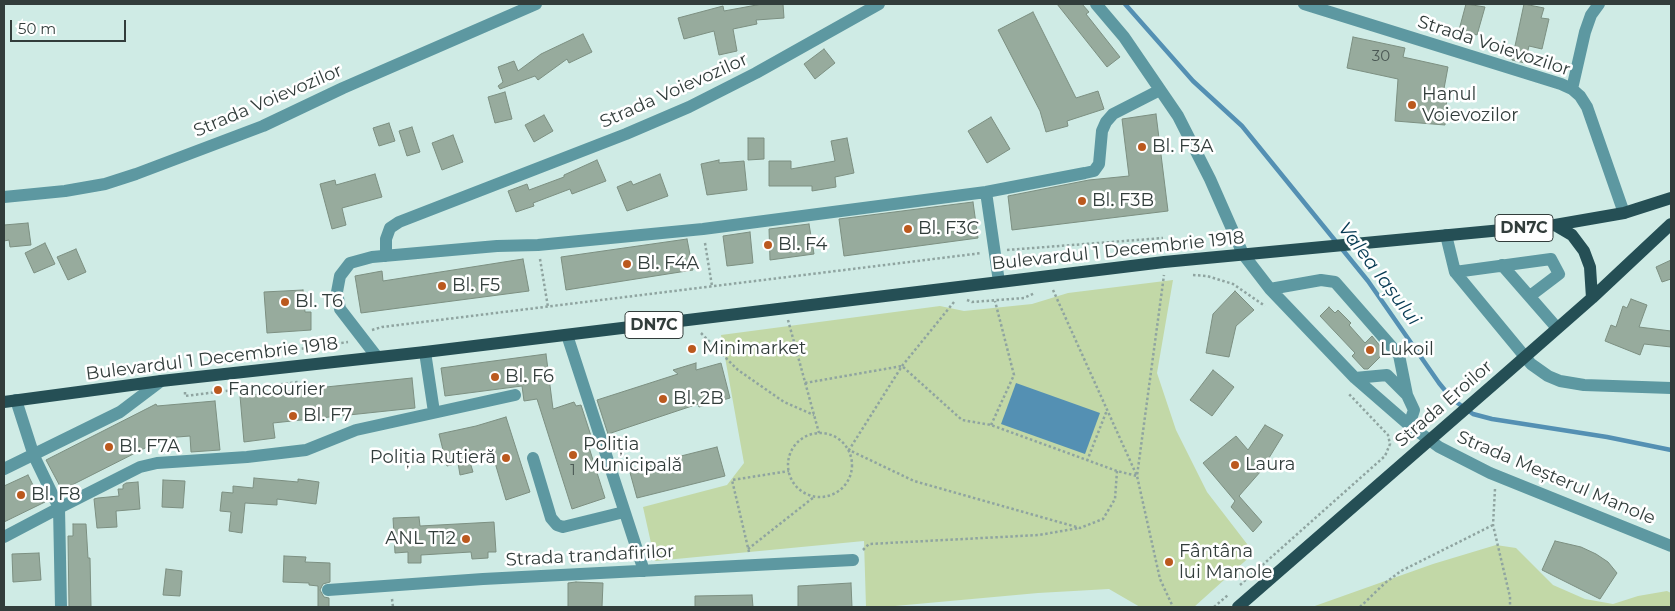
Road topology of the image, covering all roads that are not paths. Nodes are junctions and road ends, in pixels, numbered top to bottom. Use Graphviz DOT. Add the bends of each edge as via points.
graph roads {
  1 [pos="536,4"];
  2 [pos="879,4"];
  3 [pos="1096,4"];
  4 [pos="1304,4"];
  5 [pos="1599,4"];
  6 [pos="1572,89"];
  7 [pos="1160,90"];
  8 [pos="986,192"];
  9 [pos="4,197"];
  10 [pos="1671,198"];
  11 [pos="1624,213"];
  12 [pos="1671,224"];
  13 [pos="1555,225"];
  14 [pos="1446,235"];
  15 [pos="1243,254"];
  16 [pos="386,256"];
  17 [pos="1502,265"];
  18 [pos="1455,272"];
  19 [pos="1000,282"];
  20 [pos="1270,289"];
  21 [pos="1530,296"];
  22 [pos="1592,298"];
  23 [pos="1557,328"];
  24 [pos="567,335"];
  25 [pos="425,352"];
  26 [pos="377,357"];
  27 [pos="1524,357"];
  28 [pos="1355,378"];
  29 [pos="161,381"];
  30 [pos="1671,388"];
  31 [pos="516,395"];
  32 [pos="1406,395"];
  33 [pos="10,401"];
  34 [pos="434,412"];
  35 [pos="1409,425"];
  36 [pos="1428,441"];
  37 [pos="34,456"];
  38 [pos="533,458"];
  39 [pos="4,469"];
  40 [pos="59,508"];
  41 [pos="624,512"];
  42 [pos="4,537"];
  43 [pos="1671,546"];
  44 [pos="853,560"];
  45 [pos="644,572"];
  46 [pos="328,590"];
  47 [pos="61,607"];
  48 [pos="1238,607"];
  1 -- 9 [label="street, Strada Voievozilor" via="263,126 136,174 105,184 65,191"];
  2 -- 16 [label="street, Strada Voievozilor" via="756,74 689,107 399,222 390,228"];
  3 -- 7 [label="street"];
  4 -- 6 [label="street, Strada Voievozilor"];
  5 -- 6 [label="street" via="1585,32"];
  6 -- 11 [label="street, Strada Voievozilor" via="1587,107"];
  7 -- 8 [label="street" via="1113,114 1106,122 1102,131 1100,164 1094,171"];
  7 -- 15 [label="street" via="1195,148"];
  8 -- 16 [label="street" via="703,228"];
  8 -- 19 [label="street"];
  10 -- 11 [label="main road, Bulevardul 1 Decembrie 1918 / DN7C"];
  11 -- 13 [label="main road, Bulevardul 1 Decembrie 1918 / DN7C"];
  12 -- 22 [label="main road, Strada Eroilor"];
  13 -- 14 [label="main road, Bulevardul 1 Decembrie 1918 / DN7C"];
  13 -- 22 [label="main road" via="1572,235 1584,252 1590,267"];
  14 -- 15 [label="main road, Bulevardul 1 Decembrie 1918 / DN7C"];
  14 -- 18 [label="street"];
  15 -- 19 [label="main road, Bulevardul 1 Decembrie 1918 / DN7C"];
  15 -- 20 [label="street, Strada Meșterul Manole"];
  16 -- 26 [label="street" via="350,263 340,276 337,292 340,309"];
  17 -- 18 [label="street"];
  17 -- 21 [label="street"];
  17 -- 21 [label="street" via="1551,259 1559,274"];
  18 -- 27 [label="street"];
  19 -- 24 [label="main road, Bulevardul 1 Decembrie 1918 / DN7C"];
  20 -- 28 [label="street, Strada Meșterul Manole"];
  20 -- 32 [label="street" via="1321,280 1336,282 1399,355"];
  21 -- 23 [label="street"];
  22 -- 23 [label="main road, Strada Eroilor"];
  23 -- 27 [label="main road, Strada Eroilor"];
  24 -- 25 [label="main road, Bulevardul 1 Decembrie 1918 / DN7C"];
  24 -- 41 [label="street"];
  25 -- 26 [label="main road, Bulevardul 1 Decembrie 1918 / DN7C"];
  25 -- 34 [label="street"];
  26 -- 29 [label="main road, Bulevardul 1 Decembrie 1918 / DN7C"];
  27 -- 30 [label="street" via="1560,381"];
  27 -- 36 [label="main road, Strada Eroilor"];
  28 -- 32 [label="street" via="1387,375"];
  28 -- 35 [label="street, Strada Meșterul Manole"];
  29 -- 33 [label="main road, Bulevardul 1 Decembrie 1918 / DN7C"];
  29 -- 37 [label="street" via="120,412"];
  31 -- 34 [label="street"];
  32 -- 35 [label="street" via="1414,410"];
  33 -- 37 [label="street"];
  34 -- 40 [label="street" via="356,430 306,450 140,467"];
  35 -- 36 [label="street, Strada Meșterul Manole"];
  36 -- 43 [label="street, Strada Meșterul Manole" via="1495,475"];
  36 -- 48 [label="main road, Strada Eroilor"];
  37 -- 39 [label="street"];
  37 -- 40 [label="street"];
  38 -- 41 [label="street" via="557,525 563,527"];
  40 -- 42 [label="street"];
  40 -- 47 [label="street"];
  41 -- 45 [label="street"];
  44 -- 45 [label="street, Strada trandafirilor"];
  45 -- 46 [label="street, Strada trandafirilor"];
}
